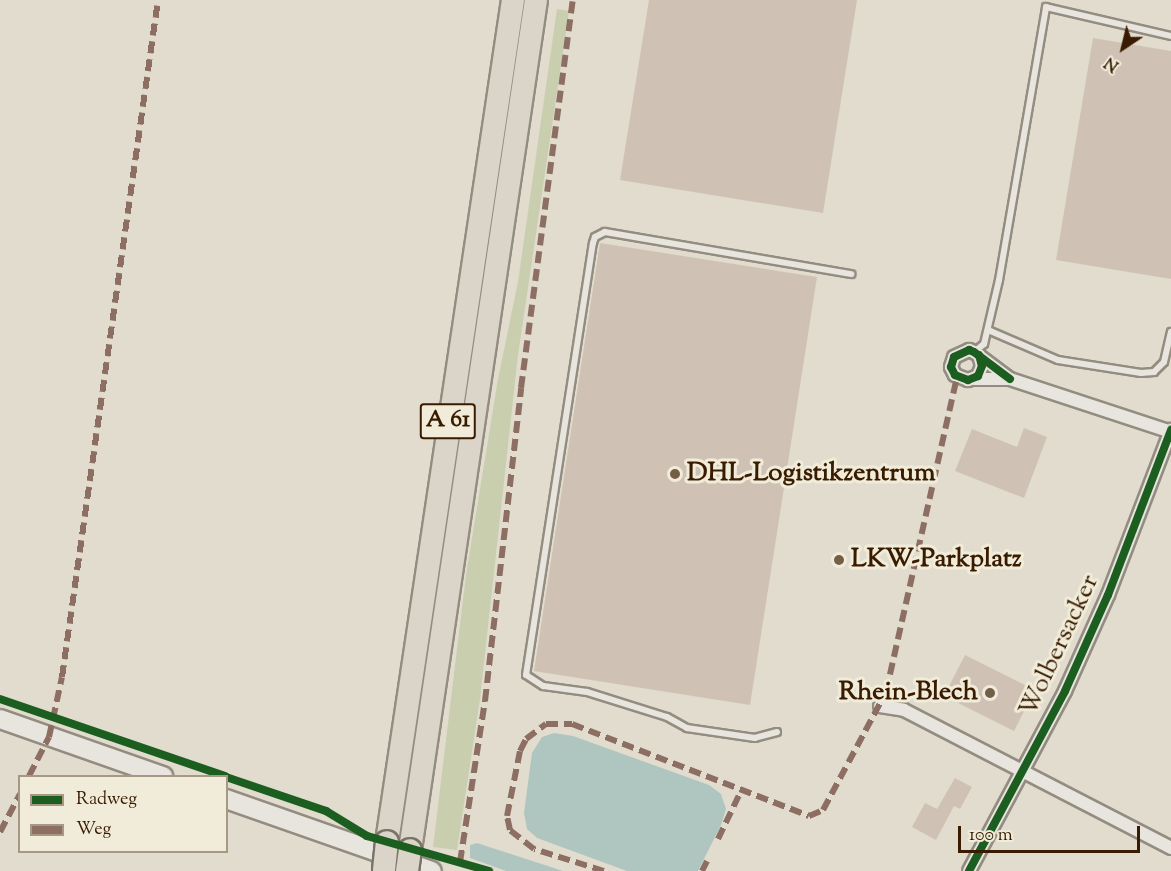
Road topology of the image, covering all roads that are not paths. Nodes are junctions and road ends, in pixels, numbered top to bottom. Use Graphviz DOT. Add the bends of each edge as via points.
graph roads {
  1 [pos="513,0"];
  2 [pos="536,0"];
  3 [pos="548,0"];
  4 [pos="1171,36"];
  5 [pos="497,263"];
  6 [pos="851,274"];
  7 [pos="988,330"];
  8 [pos="1171,332"];
  9 [pos="977,354"];
  10 [pos="974,379"];
  11 [pos="1010,380"];
  12 [pos="1171,432"];
  13 [pos="880,706"];
  14 [pos="0,719"];
  15 [pos="777,732"];
  16 [pos="1022,771"];
  17 [pos="157,775"];
  18 [pos="228,800"];
  19 [pos="1171,848"];
  20 [pos="408,860"];
  21 [pos="384,870"];
  22 [pos="432,871"];
  23 [pos="969,871"];
  1 -- 21 [label="highway, A 61, bridge"];
  2 -- 5 [label="highway, A 61"];
  3 -- 5 [label="highway, A 61" via="514,214"];
  4 -- 7 [label="lane" via="1046,7"];
  5 -- 20 [label="highway, A 61"];
  6 -- 15 [label="lane" via="613,233 600,234 593,243 526,675 543,686 587,692 667,717 687,728 755,738"];
  7 -- 8 [label="lane" via="1058,360 1141,373 1154,372 1164,362"];
  7 -- 9 [label="lane"];
  9 -- 10 [label="street" via="982,366"];
  9 -- 10 [label="street" via="963,350 952,362 953,372 959,378"];
  9 -- 11 [label="street"];
  10 -- 11 [label="street"];
  11 -- 12 [label="street"];
  12 -- 16 [label="street, Wolbersacker" via="1108,595 1065,691"];
  13 -- 16 [label="street" via="904,710"];
  14 -- 17 [label="main road"];
  16 -- 19 [label="street"];
  16 -- 23 [label="street, Wolbersacker"];
  18 -- 22 [label="main road"];
}
